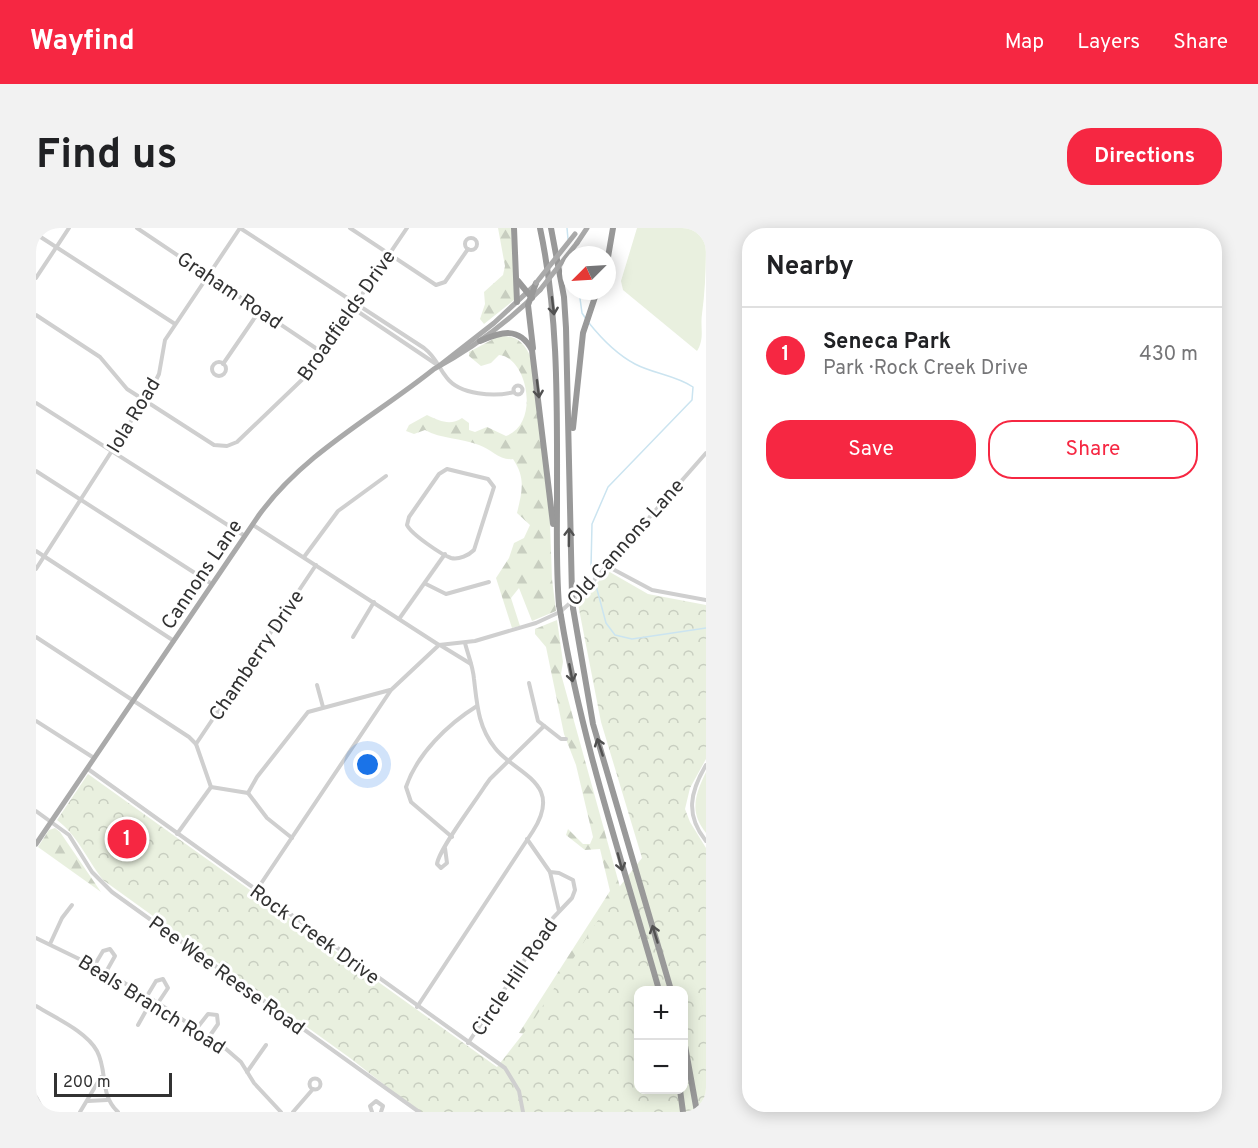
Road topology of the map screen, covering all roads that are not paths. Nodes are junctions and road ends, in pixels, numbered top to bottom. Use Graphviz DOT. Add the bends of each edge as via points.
graph roads {
  1 [pos="69,228"];
  2 [pos="137,228"];
  3 [pos="240,228"];
  4 [pos="350,228"];
  5 [pos="407,228"];
  6 [pos="514,228"];
  7 [pos="540,228"];
  8 [pos="551,228"];
  9 [pos="579,228"];
  10 [pos="587,228"];
  11 [pos="613,228"];
  12 [pos="36,234"];
  13 [pos="610,246"];
  14 [pos="56,247"];
  15 [pos="468,249"];
  16 [pos="389,255"];
  17 [pos="208,275"];
  18 [pos="36,278"];
  19 [pos="518,281"];
  20 [pos="536,283"];
  21 [pos="527,292"];
  22 [pos="532,298"];
  23 [pos="594,300"];
  24 [pos="517,302"];
  25 [pos="355,305"];
  26 [pos="260,310"];
  27 [pos="36,315"];
  28 [pos="175,324"];
  29 [pos="390,325"];
  30 [pos="386,330"];
  31 [pos="413,340"];
  32 [pos="479,340"];
  33 [pos="410,346"];
  34 [pos="323,353"];
  35 [pos="534,354"];
  36 [pos="223,364"];
  37 [pos="439,366"];
  38 [pos="514,392"];
  39 [pos="144,400"];
  40 [pos="36,403"];
  41 [pos="112,451"];
  42 [pos="706,453"];
  43 [pos="570,467"];
  44 [pos="36,471"];
  45 [pos="386,476"];
  46 [pos="80,500"];
  47 [pos="253,525"];
  48 [pos="245,536"];
  49 [pos="36,551"];
  50 [pos="445,554"];
  51 [pos="44,556"];
  52 [pos="304,556"];
  53 [pos="556,556"];
  54 [pos="316,565"];
  55 [pos="607,566"];
  56 [pos="36,569"];
  57 [pos="489,582"];
  58 [pos="213,584"];
  59 [pos="426,584"];
  60 [pos="706,600"];
  61 [pos="374,602"];
  62 [pos="399,619"];
  63 [pos="36,637"];
  64 [pos="352,637"];
  65 [pos="175,641"];
  66 [pos="465,643"];
  67 [pos="439,645"];
  68 [pos="471,664"];
  69 [pos="529,682"];
  70 [pos="317,685"];
  71 [pos="391,690"];
  72 [pos="135,700"];
  73 [pos="477,706"];
  74 [pos="323,707"];
  75 [pos="36,721"];
  76 [pos="544,726"];
  77 [pos="566,740"];
  78 [pos="196,744"];
  79 [pos="95,759"];
  80 [pos="507,762"];
  81 [pos="706,765"];
  82 [pos="88,769"];
  83 [pos="211,787"];
  84 [pos="248,793"];
  85 [pos="36,811"];
  86 [pos="52,821"];
  87 [pos="177,834"];
  88 [pos="452,837"];
  89 [pos="291,838"];
  90 [pos="527,839"];
  91 [pos="706,841"];
  92 [pos="36,844"];
  93 [pos="445,848"];
  94 [pos="550,872"];
  95 [pos="256,891"];
  96 [pos="72,905"];
  97 [pos="559,911"];
  98 [pos="36,938"];
  99 [pos="50,944"];
  100 [pos="94,966"];
  101 [pos="106,972"];
  102 [pos="657,986"];
  103 [pos="670,986"];
  104 [pos="147,996"];
  105 [pos="153,1000"];
  106 [pos="158,1003"];
  107 [pos="36,1006"];
  108 [pos="417,1007"];
  109 [pos="138,1025"];
  110 [pos="196,1028"];
  111 [pos="209,1037"];
  112 [pos="468,1043"];
  113 [pos="266,1045"];
  114 [pos="688,1062"];
  115 [pos="247,1072"];
  116 [pos="102,1076"];
  117 [pos="312,1089"];
  118 [pos="681,1094"];
  119 [pos="36,1097"];
  120 [pos="108,1100"];
  121 [pos="86,1102"];
  122 [pos="44,1112"];
  123 [pos="80,1112"];
  124 [pos="118,1112"];
  125 [pos="280,1112"];
  126 [pos="293,1112"];
  127 [pos="371,1112"];
  128 [pos="381,1112"];
  129 [pos="419,1112"];
  130 [pos="523,1112"];
  131 [pos="683,1112"];
  132 [pos="697,1112"];
  1 -- 14 [label="street"];
  2 -- 17 [label="street, Graham Road"];
  3 -- 17 [label="street, Iola Road"];
  3 -- 25 [label="street"];
  4 -- 16 [label="street"];
  5 -- 16 [label="street, Broadfields Drive"];
  6 -- 19 [label="highway"];
  7 -- 53 [label="highway, one-way" via="554,311"];
  8 -- 43 [label="highway" via="564,297"];
  9 -- 20 [label="main road, Cannons Lane, bridge"];
  10 -- 22 [label="main road, Cannons Lane, bridge"];
  11 -- 13 [label="highway"];
  12 -- 14 [label="street"];
  14 -- 18 [label="street"];
  14 -- 28 [label="street"];
  15 -- 16 [label="street" via="445,282 434,284"];
  16 -- 25 [label="street, Broadfields Drive"];
  17 -- 26 [label="street, Graham Road"];
  17 -- 28 [label="street, Iola Road"];
  19 -- 21 [label="highway"];
  19 -- 24 [label="highway"];
  20 -- 21 [label="main road, Cannons Lane"];
  20 -- 22 [label="highway"];
  21 -- 22 [label="highway"];
  21 -- 24 [label="main road, Cannons Lane"];
  22 -- 32 [label="main road, Cannons Lane"];
  22 -- 35 [label="highway" via="528,305"];
  23 -- 43 [label="highway" via="583,333"];
  24 -- 32 [label="main road, Cannons Lane"];
  25 -- 29 [label="street"];
  25 -- 30 [label="street" via="360,313"];
  25 -- 34 [label="street, Broadfields Drive"];
  26 -- 34 [label="street, Graham Road"];
  26 -- 36 [label="street"];
  27 -- 39 [label="street" via="100,357 123,386"];
  28 -- 39 [label="street, Iola Road" via="164,344 157,379"];
  29 -- 30 [label="street"];
  29 -- 31 [label="street"];
  30 -- 33 [label="street"];
  31 -- 33 [label="street"];
  31 -- 37 [label="street" via="437,358"];
  32 -- 35 [label="highway" via="500,332 517,333"];
  32 -- 37 [label="main road, Cannons Lane"];
  33 -- 37 [label="street"];
  34 -- 39 [label="street, Broadfields Drive" via="303,380 237,442 227,446 214,445"];
  35 -- 53 [label="highway, one-way"];
  37 -- 38 [label="street" via="448,380 463,390 504,395"];
  37 -- 47 [label="main road, Cannons Lane" via="306,463"];
  39 -- 41 [label="street, Iola Road"];
  40 -- 41 [label="street"];
  41 -- 46 [label="street, Iola Road"];
  41 -- 48 [label="street"];
  42 -- 55 [label="street, Old Cannons Lane"];
  103 -- 43 [label="highway, one-way, bridge" via="593,724 573,608"];
  44 -- 46 [label="street"];
  45 -- 52 [label="street" via="338,512"];
  46 -- 51 [label="street, Iola Road"];
  46 -- 58 [label="street"];
  47 -- 48 [label="main road, Cannons Lane"];
  47 -- 52 [label="street"];
  48 -- 58 [label="main road, Cannons Lane"];
  49 -- 51 [label="street"];
  50 -- 50 [label="street" via="410,531 409,517 444,470 490,480 494,489 474,550 457,558"];
  50 -- 59 [label="street"];
  51 -- 56 [label="street, Iola Road"];
  51 -- 65 [label="street"];
  52 -- 54 [label="street"];
  53 -- 102 [label="highway, one-way, bridge" via="571,676"];
  54 -- 61 [label="street"];
  54 -- 78 [label="street, Chamberry Drive"];
  55 -- 60 [label="street" via="652,590"];
  55 -- 66 [label="street, Old Cannons Lane" via="557,614"];
  57 -- 59 [label="street" via="446,594"];
  58 -- 65 [label="main road, Cannons Lane"];
  59 -- 62 [label="street"];
  61 -- 62 [label="street"];
  61 -- 64 [label="street"];
  62 -- 67 [label="street"];
  63 -- 72 [label="street"];
  65 -- 72 [label="main road, Cannons Lane"];
  66 -- 67 [label="street, Old Cannons Lane"];
  66 -- 68 [label="street"];
  67 -- 68 [label="street"];
  67 -- 71 [label="street"];
  68 -- 73 [label="street"];
  69 -- 76 [label="street" via="536,714"];
  70 -- 74 [label="street"];
  71 -- 74 [label="street"];
  71 -- 89 [label="street"];
  72 -- 78 [label="street"];
  72 -- 79 [label="main road, Cannons Lane"];
  73 -- 80 [label="street" via="487,736"];
  73 -- 88 [label="street" via="460,716 433,744 406,787 411,802"];
  74 -- 84 [label="street" via="308,712 297,723"];
  75 -- 79 [label="street"];
  76 -- 77 [label="street"];
  76 -- 80 [label="street"];
  78 -- 83 [label="street"];
  79 -- 82 [label="main road, Cannons Lane"];
  80 -- 88 [label="street" via="490,779"];
  80 -- 90 [label="street" via="534,783 542,796 542,813"];
  81 -- 91 [label="street" via="693,791 691,806 696,827"];
  82 -- 86 [label="main road, Cannons Lane"];
  82 -- 87 [label="street, Rock Creek Drive"];
  83 -- 84 [label="street"];
  83 -- 87 [label="street"];
  84 -- 89 [label="street" via="267,818"];
  85 -- 86 [label="street, Pee Wee Reese Road"];
  86 -- 92 [label="main road, Cannons Lane"];
  86 -- 129 [label="street, Pee Wee Reese Road" via="69,835 92,872 112,892"];
  87 -- 95 [label="street, Rock Creek Drive"];
  88 -- 93 [label="street"];
  89 -- 95 [label="street"];
  90 -- 94 [label="street, Circle Hill Road"];
  90 -- 108 [label="street"];
  93 -- 93 [label="street" via="437,862 441,868 447,863"];
  94 -- 97 [label="street, Circle Hill Road"];
  94 -- 97 [label="street, Circle Hill Road" via="570,878 574,884 572,898"];
  95 -- 108 [label="street, Rock Creek Drive"];
  96 -- 99 [label="street"];
  97 -- 112 [label="street, Circle Hill Road"];
  98 -- 99 [label="street, Beals Branch Road"];
  99 -- 100 [label="street, Beals Branch Road"];
  100 -- 101 [label="street, Beals Branch Road"];
  100 -- 101 [label="street" via="103,951 112,950 114,959"];
  101 -- 104 [label="street, Beals Branch Road"];
  104 -- 105 [label="street, Beals Branch Road"];
  104 -- 106 [label="street" via="156,981 163,980 168,988"];
  105 -- 106 [label="street, Beals Branch Road"];
  105 -- 109 [label="street"];
  106 -- 110 [label="street, Beals Branch Road"];
  107 -- 116 [label="street" via="91,1043 100,1060"];
  108 -- 112 [label="street, Rock Creek Drive"];
  110 -- 111 [label="street, Beals Branch Road"];
  110 -- 111 [label="street" via="208,1014 217,1015 218,1024"];
  111 -- 115 [label="street, Beals Branch Road" via="235,1056"];
  112 -- 130 [label="street, Rock Creek Drive" via="510,1075 519,1091"];
  113 -- 115 [label="street"];
  114 -- 132 [label="highway"];
  115 -- 125 [label="street, Beals Branch Road"];
  116 -- 120 [label="street"];
  116 -- 121 [label="street"];
  117 -- 126 [label="street"];
  118 -- 131 [label="highway"];
  119 -- 122 [label="street"];
  120 -- 121 [label="street"];
  120 -- 124 [label="street"];
  121 -- 123 [label="street"];
  127 -- 128 [label="street" via="370,1106 376,1101 383,1106"];
}
